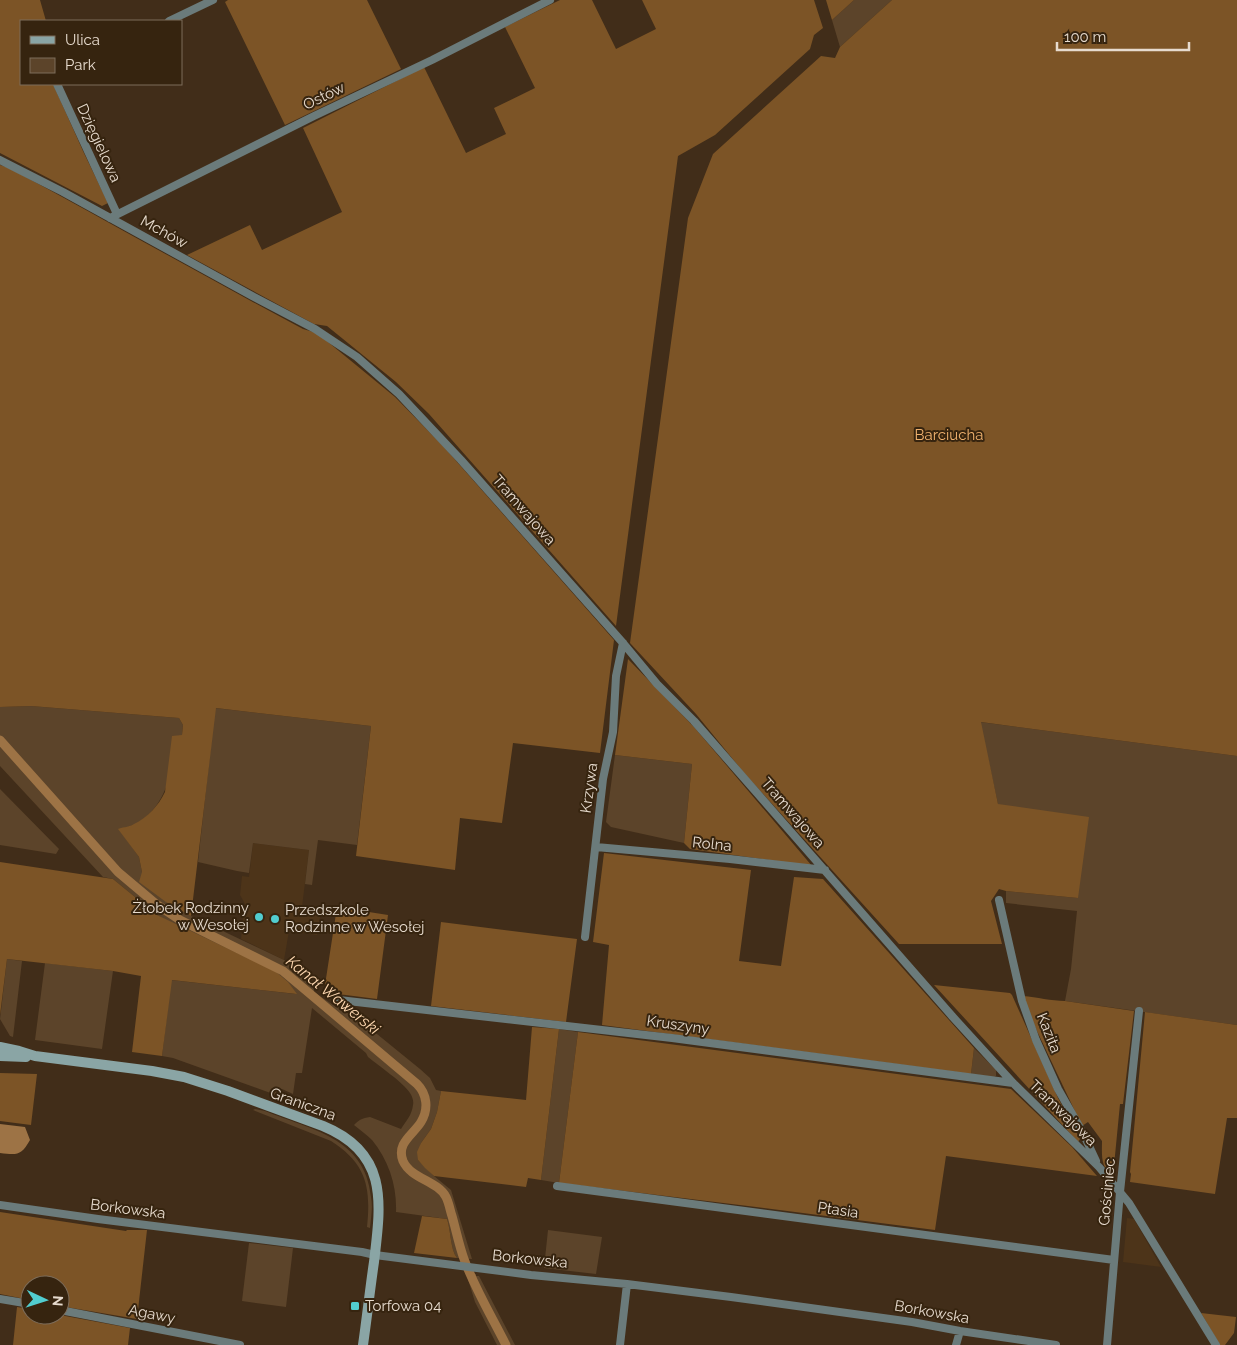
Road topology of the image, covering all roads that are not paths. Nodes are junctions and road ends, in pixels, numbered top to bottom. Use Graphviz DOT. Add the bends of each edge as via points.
graph roads {
  1 [pos="213,0"];
  2 [pos="550,0"];
  3 [pos="171,20"];
  4 [pos="57,85"];
  5 [pos="0,160"];
  6 [pos="113,216"];
  7 [pos="315,329"];
  8 [pos="624,643"];
  9 [pos="596,847"];
  10 [pos="824,870"];
  11 [pos="999,900"];
  12 [pos="585,937"];
  13 [pos="338,1000"];
  14 [pos="1139,1011"];
  15 [pos="0,1047"];
  16 [pos="0,1056"];
  17 [pos="35,1056"];
  18 [pos="1013,1083"];
  19 [pos="1099,1167"];
  20 [pos="557,1186"];
  21 [pos="1120,1192"];
  22 [pos="0,1205"];
  23 [pos="375,1255"];
  24 [pos="1114,1260"];
  25 [pos="627,1284"];
  26 [pos="0,1298"];
  27 [pos="20,1302"];
  28 [pos="70,1312"];
  29 [pos="960,1331"];
  30 [pos="240,1345"];
  31 [pos="363,1345"];
  32 [pos="620,1345"];
  33 [pos="956,1345"];
  34 [pos="1056,1345"];
  35 [pos="1108,1345"];
  36 [pos="1216,1345"];
  1 -- 3 [label="street"];
  2 -- 6 [label="street, Ostów"];
  4 -- 6 [label="street, Dzięgielowa"];
  5 -- 6 [label="street, Mchów"];
  6 -- 7 [label="street, Mchów"];
  7 -- 8 [label="street, Tramwajowa" via="357,357 399,394"];
  8 -- 9 [label="street, Krzywa" via="616,676 613,732 603,780"];
  8 -- 10 [label="street, Tramwajowa"];
  9 -- 10 [label="street, Rolna"];
  9 -- 12 [label="street, Krzywa"];
  10 -- 18 [label="street, Tramwajowa"];
  11 -- 19 [label="street, Kazita" via="1022,1001 1036,1040"];
  13 -- 18 [label="street, Kruszyny" via="672,1038"];
  14 -- 21 [label="street, Gościniec"];
  15 -- 17 [label="street, Graniczna"];
  16 -- 17 [label="street, Graniczna"];
  17 -- 23 [label="street, Graniczna" via="184,1077 338,1133 364,1157 376,1182 379,1209"];
  18 -- 19 [label="street, Tramwajowa"];
  19 -- 21 [label="street, Tramwajowa"];
  20 -- 24 [label="street, Ptasia"];
  21 -- 24 [label="street, Gościniec"];
  21 -- 36 [label="street, Tramwajowa"];
  22 -- 23 [label="street, Borkowska"];
  23 -- 25 [label="street, Borkowska"];
  23 -- 31 [label="street, Graniczna"];
  24 -- 35 [label="street, Gościniec"];
  25 -- 29 [label="street, Borkowska"];
  25 -- 32 [label="street"];
  26 -- 27 [label="street"];
  28 -- 30 [label="street, Agawy"];
  29 -- 33 [label="street"];
  29 -- 34 [label="street, Borkowska"];
}
